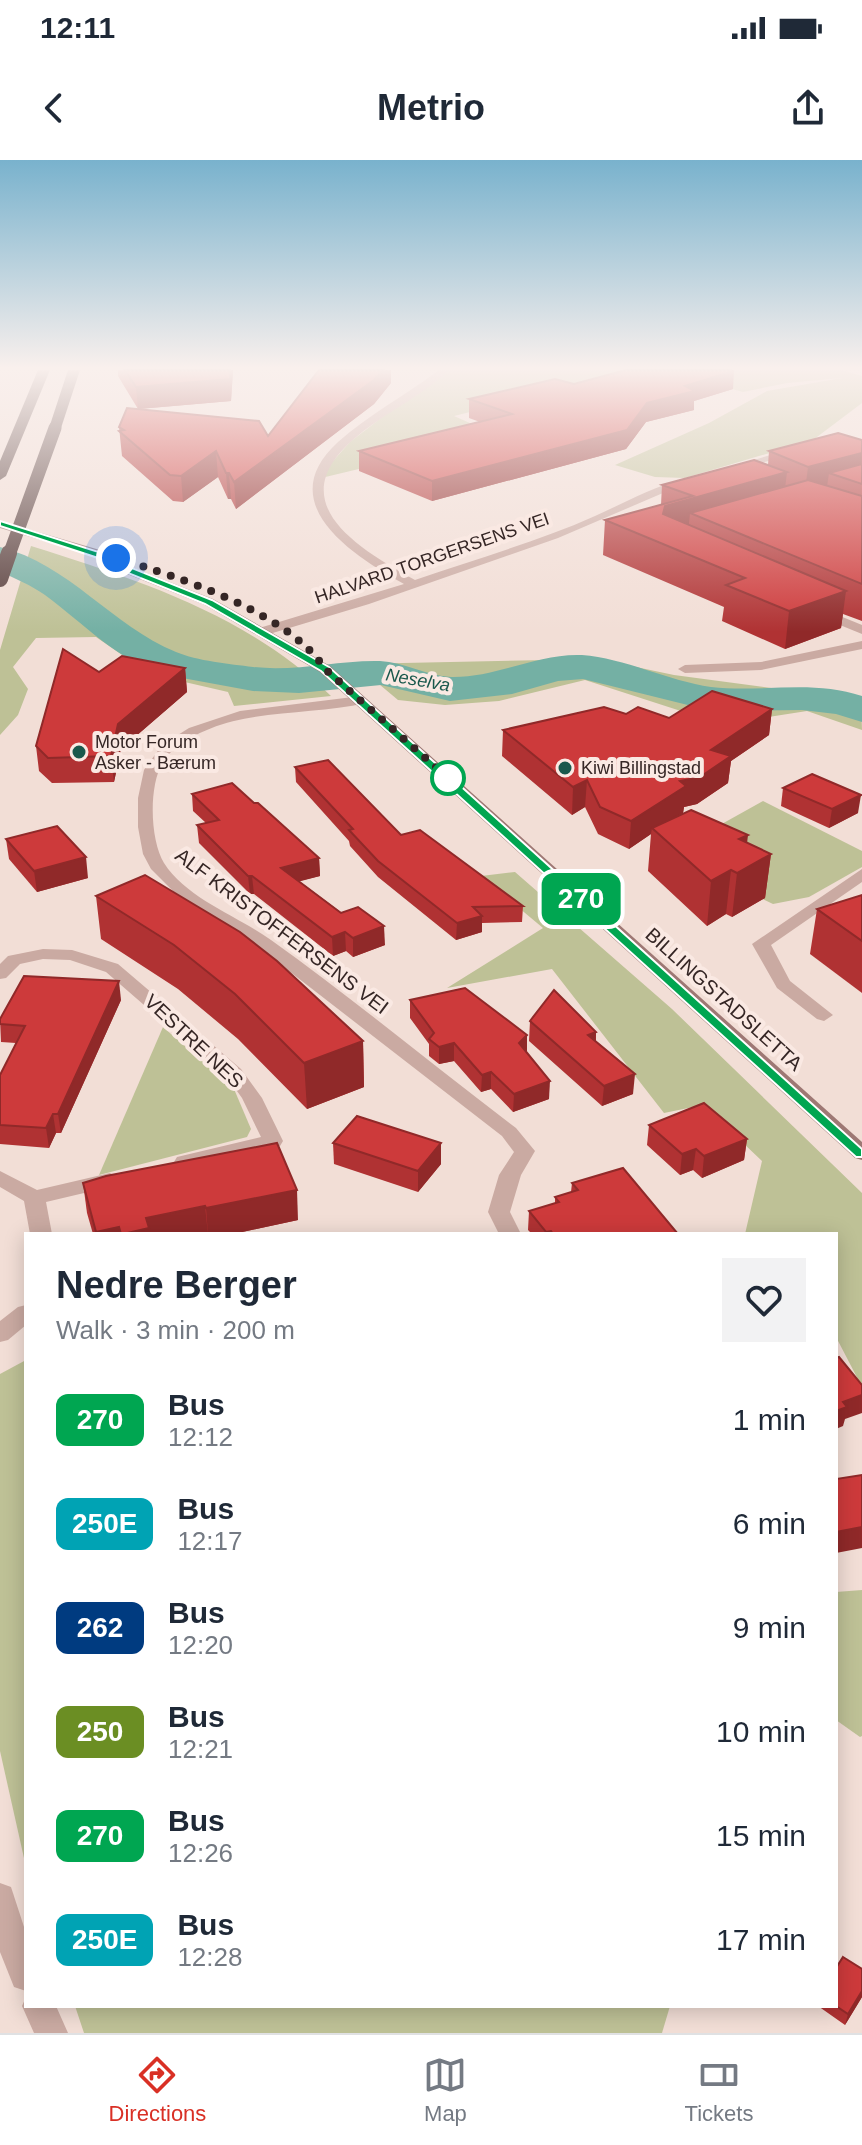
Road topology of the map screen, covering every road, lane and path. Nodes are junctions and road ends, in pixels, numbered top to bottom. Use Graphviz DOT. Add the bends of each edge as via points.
graph roads {
  1 [pos="8,457"];
  2 [pos="44,457"];
  3 [pos="329,457"];
  4 [pos="772,457"];
  5 [pos="713,475"];
  6 [pos="0,476"];
  7 [pos="736,481"];
  8 [pos="0,524"];
  9 [pos="101,556"];
  10 [pos="0,579"];
  11 [pos="412,583"];
  12 [pos="806,606"];
  13 [pos="278,628"];
  14 [pos="862,630"];
  15 [pos="261,632"];
  16 [pos="862,645"];
  17 [pos="325,669"];
  18 [pos="685,669"];
  19 [pos="361,700"];
  20 [pos="862,874"];
  21 [pos="0,974"];
  22 [pos="824,1015"];
  23 [pos="862,1153"];
  24 [pos="168,1166"];
  25 [pos="124,1176"];
  26 [pos="0,1178"];
  27 [pos="34,1198"];
  28 [pos="41,1232"];
  29 [pos="509,1232"];
  30 [pos="24,1315"];
  31 [pos="0,1334"];
  32 [pos="0,1898"];
  33 [pos="24,1970"];
  34 [pos="40,2008"];
  35 [pos="51,2033"];
  1 -- 6 [label="highway"];
  2 -- 10 [label="highway, bridge"];
  3 -- 11 [label="street" via="314,487 320,510 356,550"];
  4 -- 5 [label="street, HALVARD TORGERSENS VEI"];
  5 -- 7 [label="street"];
  5 -- 11 [label="street, HALVARD TORGERSENS VEI" via="662,487 554,536"];
  8 -- 9 [label="main road"];
  9 -- 13 [label="main road" via="212,591"];
  9 -- 15 [label="main road" via="209,602"];
  11 -- 13 [label="street, HALVARD TORGERSENS VEI"];
  12 -- 14 [label="street"];
  13 -- 15 [label="street, HALVARD TORGERSENS VEI"];
  13 -- 17 [label="main road"];
  15 -- 17 [label="main road"];
  16 -- 18 [label="street" via="761,666"];
  17 -- 19 [label="main road, BILLINGSTADSLETTA"];
  19 -- 23 [label="main road, BILLINGSTADSLETTA"];
  19 -- 29 [label="street, ALF KRISTOFFERSENS VEI" via="231,718 175,742 158,756 151,773 147,839 160,868 183,888 263,942 509,1132 525,1151 510,1175 499,1212"];
  20 -- 22 [label="street" via="761,944 783,984"];
  21 -- 24 [label="street, VESTRE NES" via="14,960 43,954 72,955 112,968 234,1073 273,1141"];
  25 -- 27 [label="street"];
  26 -- 27 [label="street"];
  27 -- 28 [label="street"];
  30 -- 31 [label="street"];
  32 -- 33 [label="street"];
  34 -- 35 [label="street"];
}
